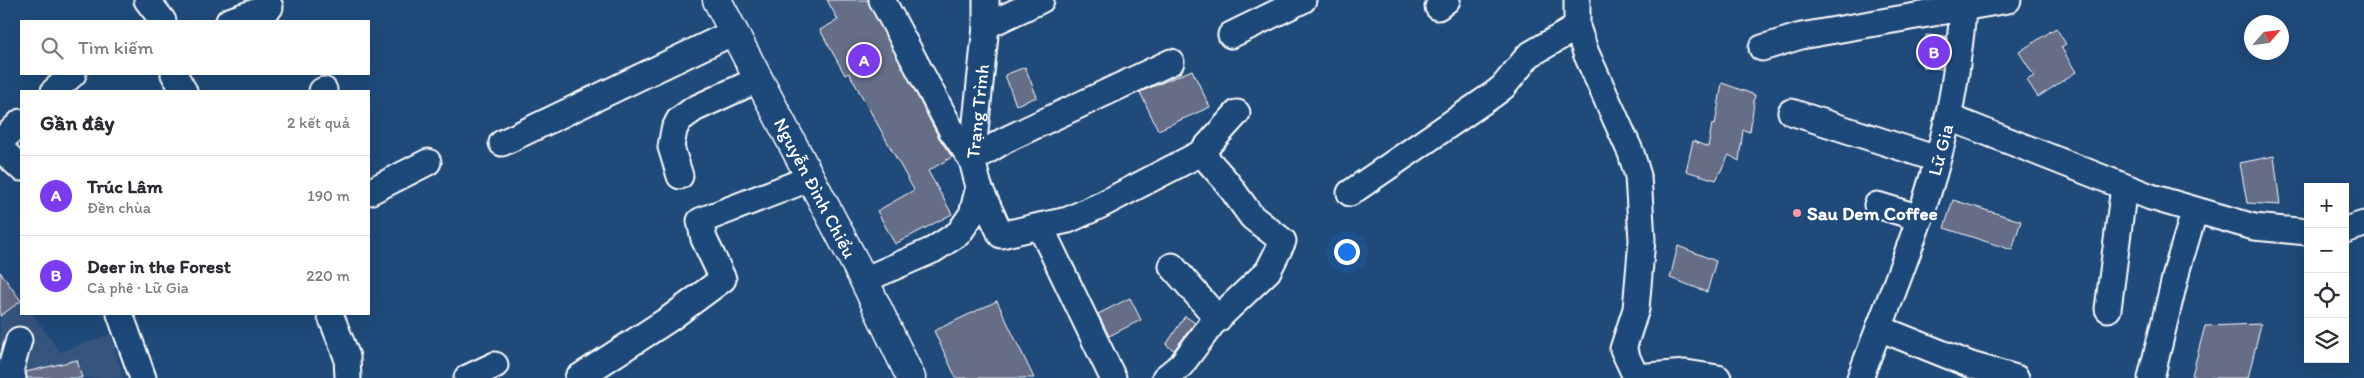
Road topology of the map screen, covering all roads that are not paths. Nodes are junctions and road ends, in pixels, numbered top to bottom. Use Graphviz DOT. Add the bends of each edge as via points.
graph roads {
  1 [pos="146,0"];
  2 [pos="717,0"];
  3 [pos="882,0"];
  4 [pos="986,0"];
  5 [pos="1041,0"];
  6 [pos="1303,0"];
  7 [pos="1577,0"];
  8 [pos="2008,0"];
  9 [pos="1962,4"];
  10 [pos="270,7"];
  11 [pos="162,20"];
  12 [pos="232,20"];
  13 [pos="986,26"];
  14 [pos="1577,27"];
  15 [pos="734,32"];
  16 [pos="1231,35"];
  17 [pos="1762,48"];
  18 [pos="1171,62"];
  19 [pos="71,75"];
  20 [pos="175,75"];
  21 [pos="758,79"];
  22 [pos="55,90"];
  23 [pos="183,90"];
  24 [pos="1791,112"];
  25 [pos="1238,113"];
  26 [pos="1948,118"];
  27 [pos="20,123"];
  28 [pos="0,142"];
  29 [pos="502,143"];
  30 [pos="0,148"];
  31 [pos="1201,153"];
  32 [pos="1937,159"];
  33 [pos="972,160"];
  34 [pos="428,162"];
  35 [pos="20,167"];
  36 [pos="680,176"];
  37 [pos="811,178"];
  38 [pos="2124,186"];
  39 [pos="978,187"];
  40 [pos="370,191"];
  41 [pos="1350,193"];
  42 [pos="1877,205"];
  43 [pos="2195,210"];
  44 [pos="1920,218"];
  45 [pos="2364,224"];
  46 [pos="1040,226"];
  47 [pos="2349,229"];
  48 [pos="2304,232"];
  49 [pos="1172,266"];
  50 [pos="864,280"];
  51 [pos="2108,309"];
  52 [pos="120,315"];
  53 [pos="330,315"];
  54 [pos="1218,319"];
  55 [pos="1879,328"];
  56 [pos="19,340"];
  57 [pos="495,365"];
  58 [pos="8,374"];
  59 [pos="143,378"];
  60 [pos="348,378"];
  61 [pos="467,378"];
  62 [pos="578,378"];
  63 [pos="911,378"];
  64 [pos="1112,378"];
  65 [pos="1165,378"];
  66 [pos="1718,378"];
  67 [pos="1860,378"];
  68 [pos="2016,378"];
  69 [pos="2151,378"];
  1 -- 11 [label="street"];
  2 -- 15 [label="main road, Nguyễn Đình Chiểu"];
  3 -- 33 [label="street" via="952,131"];
  4 -- 13 [label="street, Trạng Trình"];
  5 -- 13 [label="street"];
  6 -- 16 [label="street"];
  7 -- 14 [label="street"];
  8 -- 9 [label="street"];
  9 -- 17 [label="street" via="1801,36"];
  9 -- 26 [label="street, Lữ Gia" via="1956,75"];
  10 -- 12 [label="street"];
  13 -- 33 [label="street, Trạng Trình"];
  14 -- 41 [label="street" via="1529,55 1494,94"];
  14 -- 66 [label="street" via="1638,176 1642,240 1636,309 1623,349 1636,377 1686,373"];
  15 -- 21 [label="main road, Nguyễn Đình Chiểu"];
  15 -- 29 [label="street"];
  18 -- 33 [label="street" via="1005,140"];
  19 -- 22 [label="street"];
  20 -- 23 [label="street"];
  21 -- 36 [label="street" via="694,109 679,120 671,147"];
  21 -- 37 [label="main road, Nguyễn Đình Chiểu"];
  24 -- 32 [label="street"];
  25 -- 31 [label="street"];
  26 -- 32 [label="street, Lữ Gia"];
  26 -- 38 [label="street"];
  27 -- 28 [label="street"];
  30 -- 35 [label="street"];
  31 -- 46 [label="street" via="1068,220"];
  31 -- 54 [label="street" via="1252,217 1283,241 1268,271"];
  32 -- 44 [label="street, Lữ Gia"];
  33 -- 39 [label="street, Trạng Trình"];
  34 -- 40 [label="street"];
  37 -- 50 [label="main road, Nguyễn Đình Chiểu"];
  37 -- 62 [label="street" via="700,221 704,239 723,279 669,319"];
  38 -- 43 [label="street"];
  38 -- 51 [label="street"];
  39 -- 46 [label="street" via="1001,235"];
  39 -- 50 [label="street, Trạng Trình" via="972,214 960,233 933,250"];
  42 -- 44 [label="street"];
  43 -- 48 [label="street" via="2254,227"];
  43 -- 69 [label="street"];
  44 -- 55 [label="street, Lữ Gia"];
  45 -- 47 [label="street"];
  46 -- 64 [label="street"];
  49 -- 54 [label="street"];
  50 -- 63 [label="main road, Nguyễn Đình Chiểu"];
  52 -- 59 [label="street"];
  53 -- 60 [label="street" via="347,357"];
  54 -- 65 [label="street" via="1181,365"];
  55 -- 67 [label="street, Lữ Gia"];
  55 -- 68 [label="street"];
  56 -- 58 [label="street"];
  57 -- 61 [label="street"];
}
